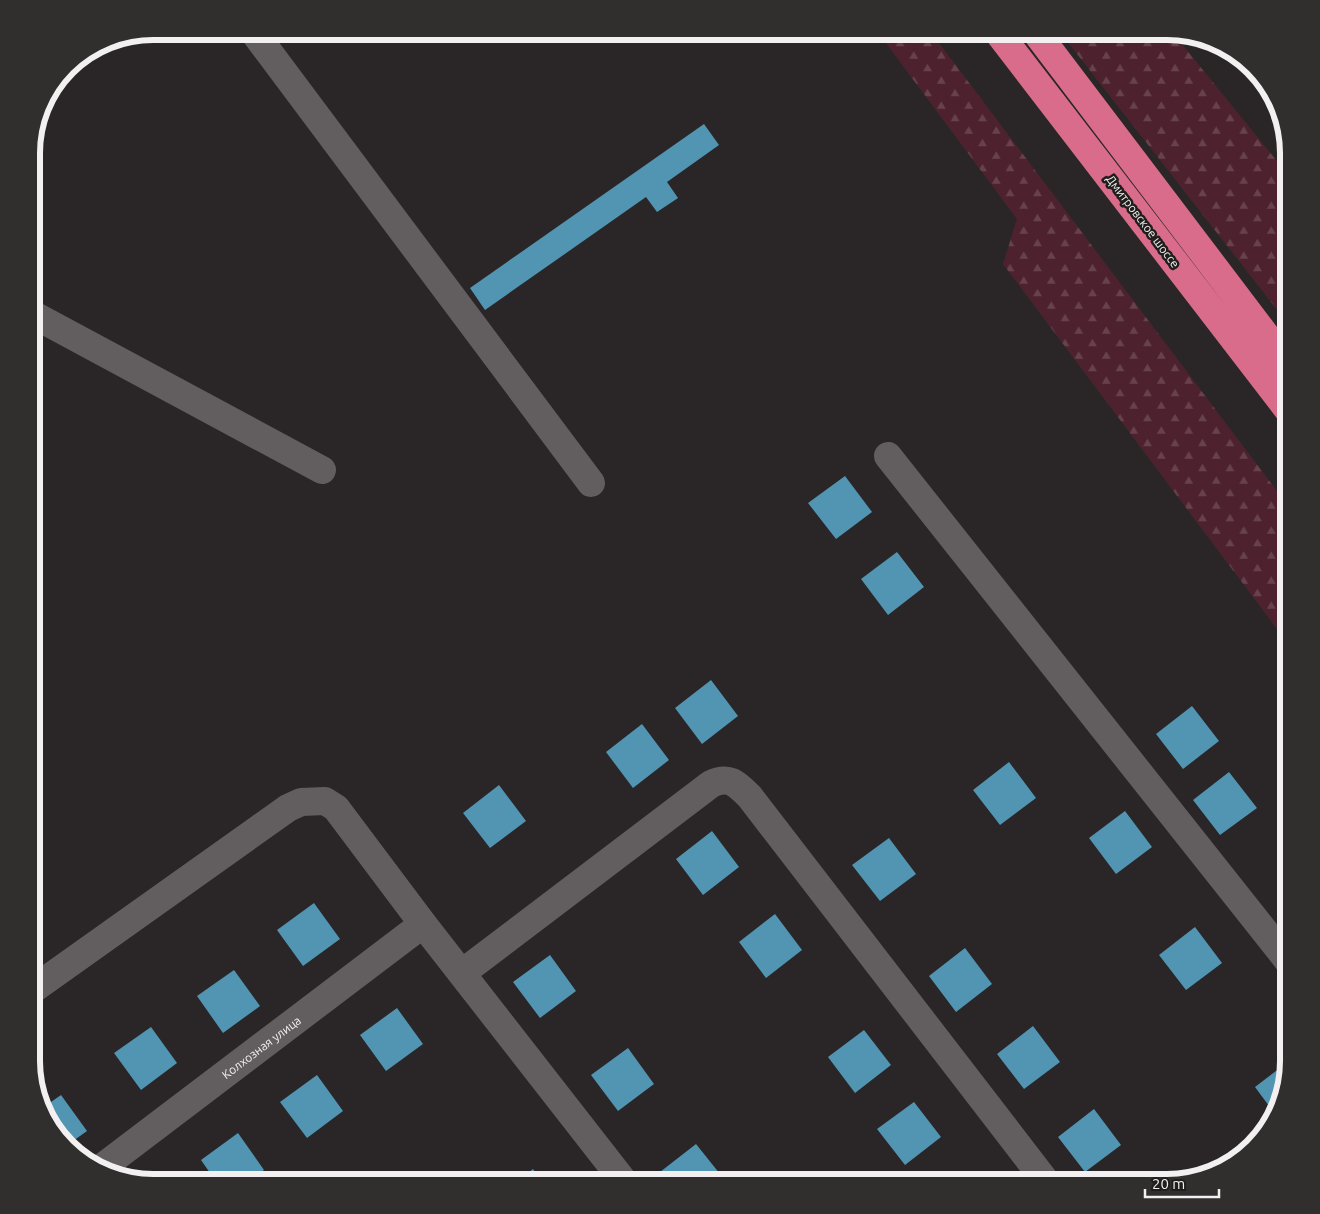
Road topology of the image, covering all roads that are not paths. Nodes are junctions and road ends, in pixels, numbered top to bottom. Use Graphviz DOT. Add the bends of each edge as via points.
graph roads {
  1 [pos="260,40"];
  2 [pos="1004,40"];
  3 [pos="1042,40"];
  4 [pos="40,318"];
  5 [pos="1280,355"];
  6 [pos="1280,399"];
  7 [pos="888,456"];
  8 [pos="322,470"];
  9 [pos="591,484"];
  10 [pos="423,924"];
  11 [pos="1280,951"];
  12 [pos="462,973"];
  13 [pos="40,984"];
  14 [pos="107,1164"];
  15 [pos="618,1174"];
  16 [pos="1040,1174"];
  1 -- 9 [label="lane"];
  2 -- 6 [label="highway, Дмитровское шоссе"];
  3 -- 5 [label="highway"];
  4 -- 8 [label="lane"];
  7 -- 11 [label="lane"];
  10 -- 12 [label="lane"];
  10 -- 13 [label="lane" via="336,808 325,801 301,802 288,808"];
  10 -- 14 [label="lane, Колхозная улица"];
  12 -- 15 [label="lane"];
  12 -- 16 [label="lane" via="711,784 729,780 750,797"];
}
